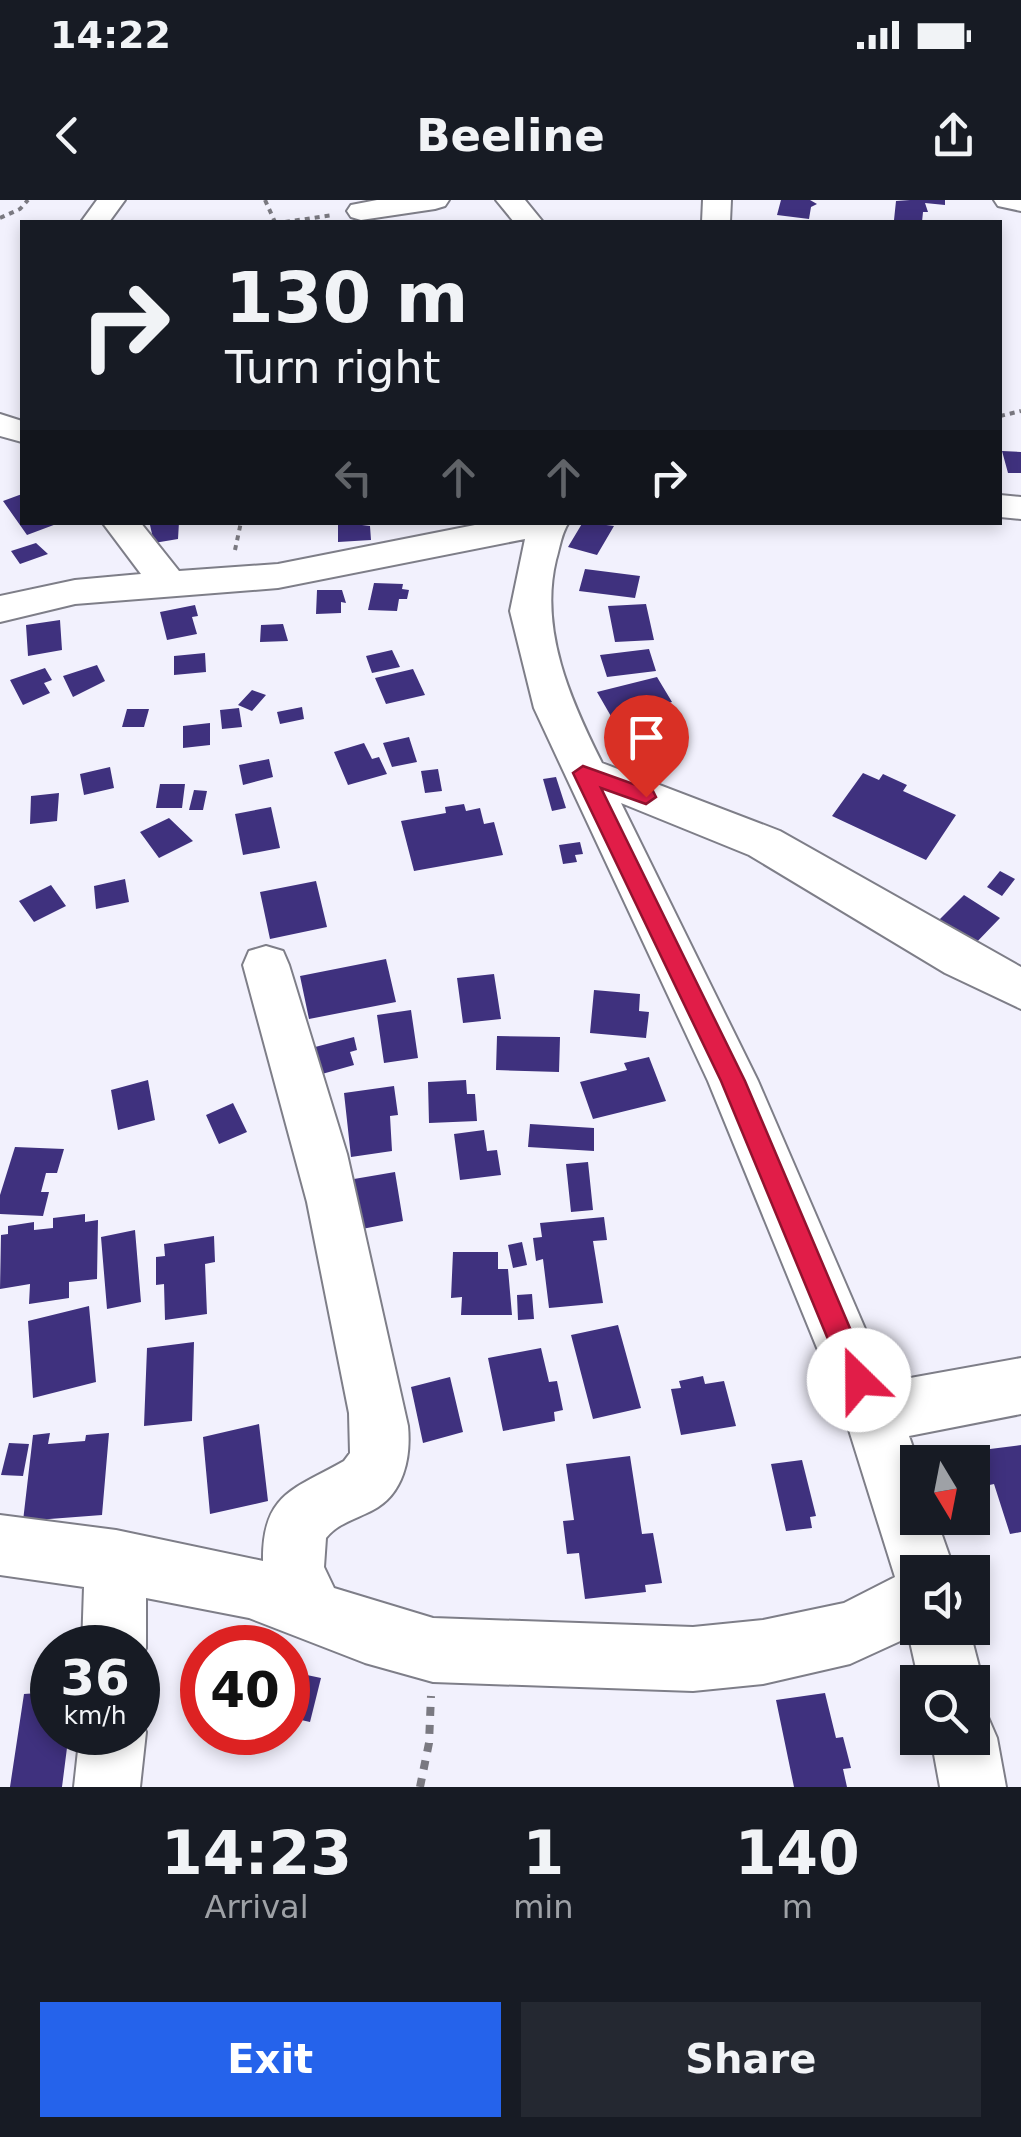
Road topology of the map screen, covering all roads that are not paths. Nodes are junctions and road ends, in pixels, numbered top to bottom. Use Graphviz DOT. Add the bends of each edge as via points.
graph roads {
  1 [pos="436,200"];
  2 [pos="510,200"];
  3 [pos="1008,200"];
  4 [pos="1021,202"];
  5 [pos="362,211"];
  6 [pos="527,220"];
  7 [pos="122,525"];
  8 [pos="539,525"];
  9 [pos="548,525"];
  10 [pos="167,582"];
  11 [pos="0,609"];
  12 [pos="583,773"];
  13 [pos="266,965"];
  14 [pos="1021,989"];
  15 [pos="1021,1386"];
  16 [pos="873,1414"];
  17 [pos="0,1545"];
  18 [pos="919,1555"];
  19 [pos="116,1562"];
  20 [pos="900,1608"];
  21 [pos="312,1612"];
  22 [pos="115,1625"];
  23 [pos="109,1755"];
  24 [pos="967,1755"];
  25 [pos="106,1787"];
  26 [pos="973,1787"];
  1 -- 5 [label="street"];
  2 -- 6 [label="street"];
  3 -- 4 [label="street"];
  7 -- 10 [label="street"];
  8 -- 10 [label="street" via="278,576"];
  9 -- 12 [label="street" via="529,611 546,685"];
  10 -- 11 [label="street"];
  12 -- 14 [label="street" via="740,832 968,966"];
  12 -- 16 [label="street" via="733,1081"];
  13 -- 21 [label="street" via="312,1122 381,1442 375,1472 363,1485 303,1513 294,1533 296,1586"];
  15 -- 16 [label="street"];
  16 -- 18 [label="street"];
  17 -- 19 [label="street"];
  19 -- 21 [label="street" via="249,1587"];
  19 -- 22 [label="street"];
  20 -- 21 [label="street" via="850,1634 693,1659 433,1650"];
  23 -- 25 [label="street"];
  24 -- 26 [label="street"];
}
